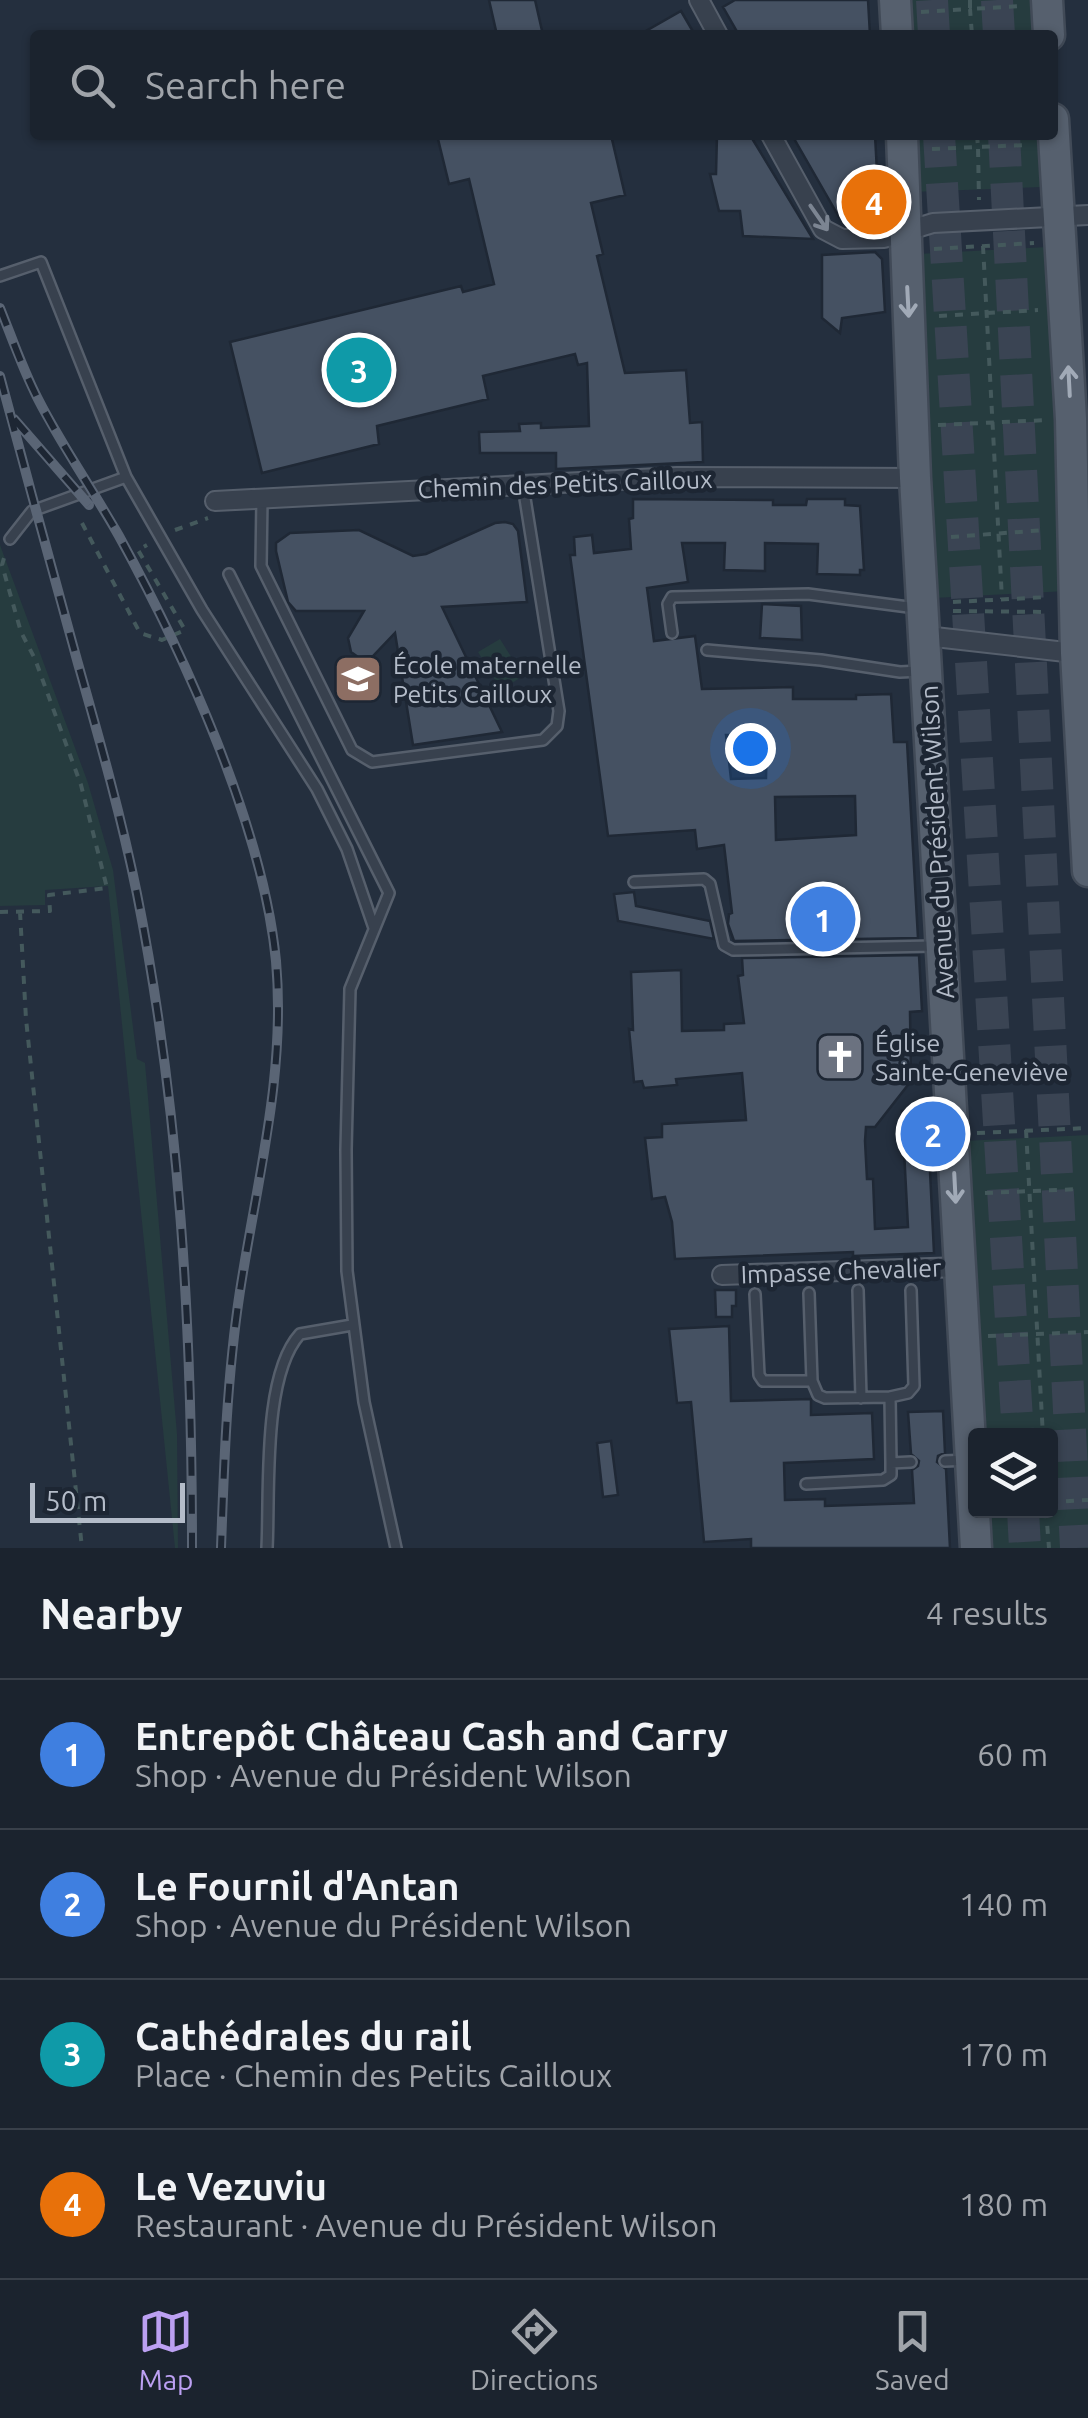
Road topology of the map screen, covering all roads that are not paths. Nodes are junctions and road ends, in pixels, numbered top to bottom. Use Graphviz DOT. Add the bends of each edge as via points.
graph roads {
  1 [pos="699,0"];
  2 [pos="1042,2"];
  3 [pos="715,30"];
  4 [pos="1048,30"];
  5 [pos="774,140"];
  6 [pos="902,140"];
  7 [pos="1058,140"];
  8 [pos="1074,215"];
  9 [pos="904,229"];
  10 [pos="0,276"];
  11 [pos="126,477"];
  12 [pos="916,478"];
  13 [pos="1080,483"];
  14 [pos="523,485"];
  15 [pos="262,498"];
  16 [pos="215,501"];
  17 [pos="10,538"];
  18 [pos="229,574"];
  19 [pos="939,615"];
  20 [pos="672,633"];
  21 [pos="707,650"];
  22 [pos="1082,654"];
  23 [pos="928,670"];
  24 [pos="1088,871"];
  25 [pos="634,882"];
  26 [pos="374,928"];
  27 [pos="942,945"];
  28 [pos="960,1267"];
  29 [pos="722,1276"];
  30 [pos="858,1290"];
  31 [pos="911,1290"];
  32 [pos="808,1293"];
  33 [pos="756,1294"];
  34 [pos="352,1325"];
  35 [pos="812,1380"];
  36 [pos="890,1397"];
  37 [pos="861,1398"];
  38 [pos="912,1462"];
  39 [pos="891,1463"];
  40 [pos="806,1484"];
  41 [pos="267,1548"];
  42 [pos="396,1548"];
  43 [pos="976,1548"];
  1 -- 3 [label="street"];
  2 -- 4 [label="main road"];
  5 -- 9 [label="street, one-way" via="823,229 842,239 884,238"];
  6 -- 9 [label="main road, Avenue du Président Wilson"];
  7 -- 8 [label="main road"];
  8 -- 9 [label="street"];
  13 -- 8 [label="main road, one-way"];
  9 -- 12 [label="main road, Avenue du Président Wilson, one-way"];
  10 -- 11 [label="lane" via="41,262"];
  11 -- 17 [label="lane" via="32,511"];
  11 -- 26 [label="lane" via="316,789 347,850"];
  12 -- 14 [label="street, Chemin des Petits Cailloux" via="677,477"];
  12 -- 19 [label="main road, Avenue du Président Wilson"];
  13 -- 22 [label="main road"];
  14 -- 15 [label="street, Chemin des Petits Cailloux"];
  14 -- 15 [label="lane" via="560,712 556,726 543,740 372,762 352,750 261,566"];
  15 -- 16 [label="street, Chemin des Petits Cailloux"];
  18 -- 26 [label="lane" via="389,893"];
  19 -- 20 [label="lane" via="808,594 672,597"];
  19 -- 22 [label="street"];
  19 -- 23 [label="main road, Avenue du Président Wilson"];
  21 -- 23 [label="lane"];
  22 -- 24 [label="main road"];
  23 -- 27 [label="main road, Avenue du Président Wilson"];
  25 -- 27 [label="lane" via="704,879 724,944 733,950"];
  26 -- 34 [label="lane" via="350,990 348,1022"];
  27 -- 28 [label="main road, Avenue du Président Wilson, one-way"];
  28 -- 29 [label="street, Impasse Chevalier"];
  28 -- 43 [label="main road, Avenue du Président Wilson" via="958,1460"];
  30 -- 37 [label="lane"];
  31 -- 36 [label="lane" via="914,1386"];
  32 -- 35 [label="lane"];
  33 -- 35 [label="lane" via="762,1381"];
  34 -- 41 [label="lane" via="300,1334 282,1362"];
  34 -- 42 [label="lane"];
  35 -- 37 [label="lane" via="826,1398"];
  36 -- 37 [label="lane"];
  36 -- 39 [label="lane"];
  38 -- 39 [label="lane"];
  39 -- 40 [label="lane" via="883,1480"];
}
